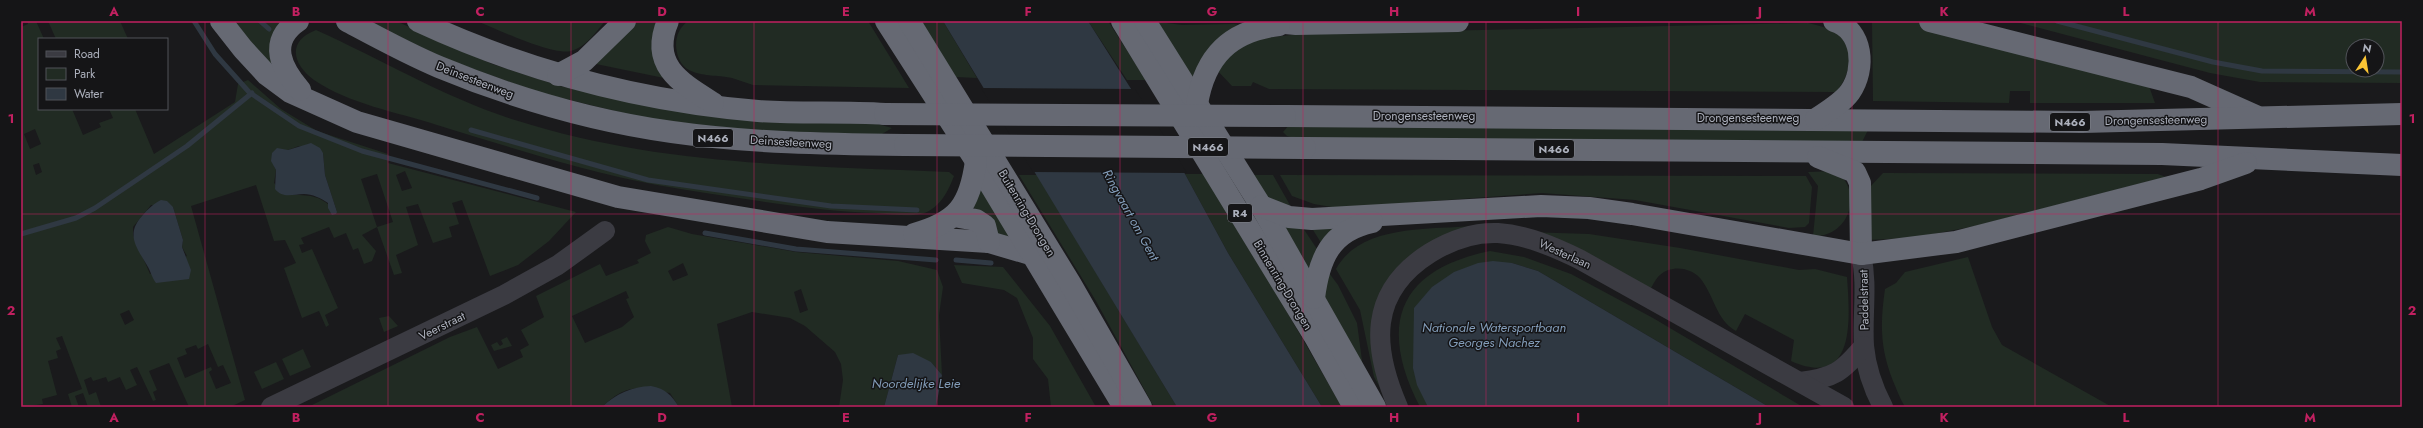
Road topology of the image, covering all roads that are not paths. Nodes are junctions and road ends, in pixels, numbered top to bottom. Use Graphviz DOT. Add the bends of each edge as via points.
graph roads {
  1 [pos="221,21"];
  2 [pos="298,21"];
  3 [pos="347,21"];
  4 [pos="418,21"];
  5 [pos="625,21"];
  6 [pos="668,21"];
  7 [pos="886,21"];
  8 [pos="909,21"];
  9 [pos="1122,21"];
  10 [pos="1145,21"];
  11 [pos="1260,21"];
  12 [pos="1432,21"];
  13 [pos="1458,21"];
  14 [pos="1834,21"];
  15 [pos="1930,21"];
  16 [pos="1296,24"];
  17 [pos="558,75"];
  18 [pos="308,99"];
  19 [pos="1197,104"];
  20 [pos="720,107"];
  21 [pos="2402,114"];
  22 [pos="2262,118"];
  23 [pos="1816,119"];
  24 [pos="1802,151"];
  25 [pos="2257,160"];
  26 [pos="976,161"];
  27 [pos="2402,165"];
  28 [pos="1261,206"];
  29 [pos="1410,214"];
  30 [pos="954,216"];
  31 [pos="605,231"];
  32 [pos="908,236"];
  33 [pos="990,242"];
  34 [pos="1030,254"];
  35 [pos="1861,254"];
  36 [pos="1314,298"];
  37 [pos="1864,346"];
  38 [pos="1797,381"];
  39 [pos="271,407"];
  40 [pos="1124,407"];
  41 [pos="1141,407"];
  42 [pos="1354,407"];
  43 [pos="1375,407"];
  44 [pos="1398,407"];
  45 [pos="1844,407"];
  46 [pos="1884,407"];
  1 -- 18 [label="highway" via="267,75 290,92"];
  2 -- 18 [label="highway" via="284,37 280,50 281,63 286,74"];
  3 -- 24 [label="highway, Deinsesteenweg / N466, bridge" via="439,67 526,99 626,124 716,138 796,143 905,145"];
  4 -- 17 [label="highway, N466" via="462,42"];
  5 -- 17 [label="highway" via="584,61"];
  6 -- 20 [label="highway" via="661,44 664,58 672,72 684,84"];
  7 -- 26 [label="highway"];
  8 -- 41 [label="highway, Buitenring-Drongen" via="1070,283"];
  9 -- 42 [label="highway, Binnenring-Drongen / R4" via="1315,337"];
  10 -- 19 [label="highway"];
  11 -- 16 [label="highway"];
  12 -- 13 [label="highway"];
  12 -- 16 [label="highway"];
  14 -- 23 [label="highway" via="1852,33 1858,43 1859,65 1850,91 1834,107"];
  15 -- 22 [label="highway" via="2192,87"];
  16 -- 19 [label="highway" via="1260,28 1236,39 1219,52 1203,75"];
  17 -- 20 [label="highway, N466" via="623,91"];
  18 -- 32 [label="highway" via="357,122 618,197 827,232"];
  19 -- 28 [label="highway"];
  20 -- 23 [label="highway, Drongensesteenweg / N466, bridge" via="767,111 885,114"];
  21 -- 22 [label="highway, Drongensesteenweg / N466"];
  22 -- 23 [label="highway, Drongensesteenweg / N466" via="2082,122"];
  24 -- 25 [label="highway, N466" via="2162,154"];
  24 -- 35 [label="highway" via="1855,172 1860,183"];
  25 -- 27 [label="highway, N466"];
  25 -- 35 [label="highway" via="2201,179 1956,242"];
  26 -- 30 [label="highway" via="969,194"];
  26 -- 34 [label="highway"];
  28 -- 29 [label="highway" via="1276,213 1302,219"];
  28 -- 36 [label="highway"];
  29 -- 35 [label="highway" via="1541,206 1589,208"];
  29 -- 36 [label="highway" via="1367,223 1352,228 1341,236 1322,261"];
  30 -- 32 [label="highway" via="931,229"];
  30 -- 33 [label="highway" via="976,220 985,226"];
  31 -- 39 [label="street, Veerstraat" via="558,265 504,296"];
  32 -- 33 [label="highway"];
  33 -- 34 [label="highway"];
  34 -- 40 [label="highway"];
  35 -- 37 [label="street, Paddelstraat" via="1865,274"];
  36 -- 43 [label="highway"];
  37 -- 38 [label="street, Paddelstraat" via="1836,375 1823,380"];
  37 -- 46 [label="street, Paddelstraat" via="1875,391"];
  38 -- 44 [label="street, Westerlaan" via="1566,253 1515,236 1485,233 1453,240 1421,259 1396,281 1389,295 1380,331 1379,349 1383,368"];
  38 -- 45 [label="street, Westerlaan"];
}
